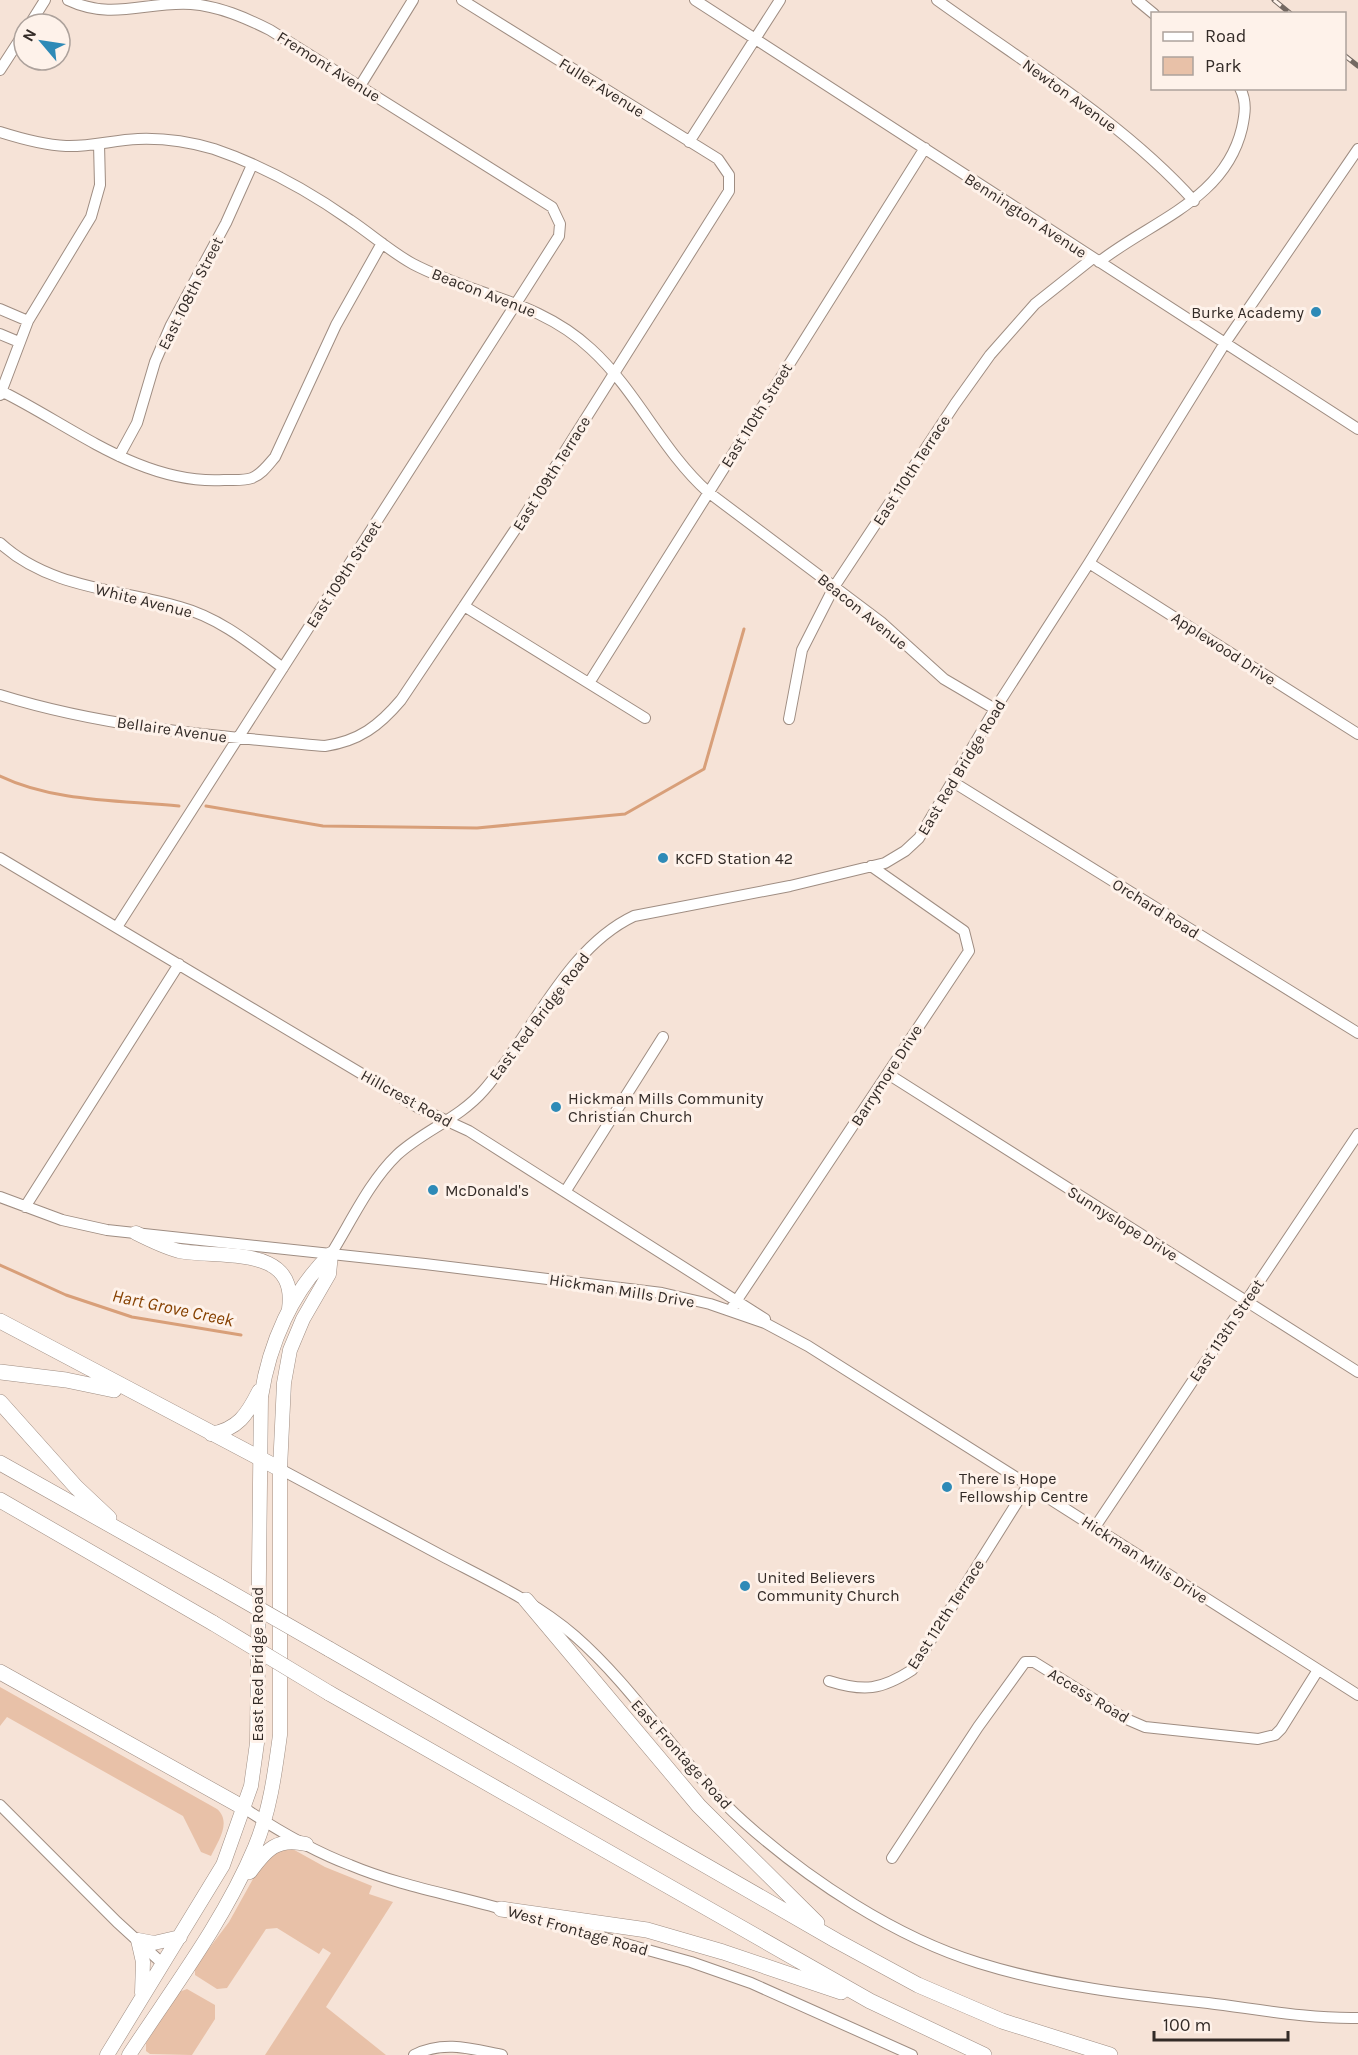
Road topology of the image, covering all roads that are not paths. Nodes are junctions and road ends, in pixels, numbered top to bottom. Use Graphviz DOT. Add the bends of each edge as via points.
graph roads {
  1 [pos="68,0"];
  2 [pos="413,0"];
  3 [pos="462,0"];
  4 [pos="695,0"];
  5 [pos="780,0"];
  6 [pos="937,0"];
  7 [pos="1137,0"];
  8 [pos="1152,12"];
  9 [pos="755,38"];
  10 [pos="12,52"];
  11 [pos="0,70"];
  12 [pos="360,86"];
  13 [pos="1241,90"];
  14 [pos="0,132"];
  15 [pos="689,142"];
  16 [pos="99,144"];
  17 [pos="925,148"];
  18 [pos="1358,149"];
  19 [pos="252,165"];
  20 [pos="729,183"];
  21 [pos="1194,201"];
  22 [pos="558,218"];
  23 [pos="382,243"];
  24 [pos="1096,260"];
  25 [pos="517,302"];
  26 [pos="0,309"];
  27 [pos="28,321"];
  28 [pos="0,334"];
  29 [pos="19,342"];
  30 [pos="1225,343"];
  31 [pos="614,373"];
  32 [pos="1,393"];
  33 [pos="1358,429"];
  34 [pos="119,456"];
  35 [pos="708,492"];
  36 [pos="0,543"];
  37 [pos="1089,563"];
  38 [pos="834,587"];
  39 [pos="464,606"];
  40 [pos="283,668"];
  41 [pos="589,683"];
  42 [pos="0,695"];
  43 [pos="995,709"];
  44 [pos="645,718"];
  45 [pos="789,719"];
  46 [pos="1358,734"];
  47 [pos="238,738"];
  48 [pos="347,742"];
  49 [pos="954,782"];
  50 [pos="0,858"];
  51 [pos="871,866"];
  52 [pos="117,927"];
  53 [pos="179,964"];
  54 [pos="1358,1033"];
  55 [pos="663,1037"];
  56 [pos="888,1074"];
  57 [pos="448,1122"];
  58 [pos="1358,1134"];
  59 [pos="565,1192"];
  60 [pos="0,1197"];
  61 [pos="25,1207"];
  62 [pos="136,1233"];
  63 [pos="331,1254"];
  64 [pos="737,1300"];
  65 [pos="1245,1301"];
  66 [pos="730,1311"];
  67 [pos="288,1313"];
  68 [pos="0,1321"];
  69 [pos="808,1346"];
  70 [pos="0,1372"];
  71 [pos="1358,1372"];
  72 [pos="262,1384"];
  73 [pos="135,1395"];
  74 [pos="0,1402"];
  75 [pos="211,1434"];
  76 [pos="258,1458"];
  77 [pos="0,1464"];
  78 [pos="280,1469"];
  79 [pos="1028,1485"];
  80 [pos="0,1500"];
  81 [pos="1095,1527"];
  82 [pos="127,1534"];
  83 [pos="526,1600"];
  84 [pos="0,1664"];
  85 [pos="1318,1670"];
  86 [pos="0,1672"];
  87 [pos="829,1681"];
  88 [pos="35,1692"];
  89 [pos="1358,1695"];
  90 [pos="0,1805"];
  91 [pos="244,1808"];
  92 [pos="263,1821"];
  93 [pos="306,1844"];
  94 [pos="892,1858"];
  95 [pos="225,1905"];
  96 [pos="501,1909"];
  97 [pos="187,1924"];
  98 [pos="180,1937"];
  99 [pos="138,1940"];
  100 [pos="837,1941"];
  101 [pos="163,1964"];
  102 [pos="179,1979"];
  103 [pos="142,1996"];
  104 [pos="165,2000"];
  105 [pos="870,2001"];
  106 [pos="1358,2018"];
  107 [pos="107,2055"];
  108 [pos="129,2055"];
  109 [pos="414,2055"];
  110 [pos="502,2055"];
  111 [pos="912,2055"];
  112 [pos="984,2055"];
  113 [pos="1110,2055"];
  1 -- 12 [label="street, Fremont Avenue" via="101,10 191,4 226,12 270,30"];
  2 -- 12 [label="street"];
  3 -- 15 [label="street, Fuller Avenue"];
  4 -- 9 [label="street, Bennington Avenue"];
  5 -- 9 [label="street"];
  6 -- 21 [label="street, Newton Avenue" via="1134,142 1166,169"];
  7 -- 8 [label="street"];
  9 -- 15 [label="street"];
  9 -- 17 [label="street, Bennington Avenue"];
  10 -- 11 [label="street"];
  12 -- 22 [label="street, Fremont Avenue" via="552,207"];
  13 -- 21 [label="street, East 110th Terrace" via="1246,111 1238,143 1218,179"];
  14 -- 16 [label="street, Beacon Avenue" via="67,146"];
  15 -- 20 [label="street, Fuller Avenue" via="724,164"];
  16 -- 19 [label="street, Beacon Avenue" via="138,139 181,141"];
  16 -- 27 [label="street" via="100,185 91,217"];
  17 -- 24 [label="street, Bennington Avenue"];
  17 -- 35 [label="street, East 110th Street"];
  18 -- 30 [label="street, East Red Bridge Road"];
  19 -- 23 [label="street, Beacon Avenue" via="316,198"];
  19 -- 34 [label="street, East 108th Street" via="171,325 137,423"];
  20 -- 31 [label="street, East 109th Terrace" via="729,191"];
  21 -- 24 [label="street, East 110th Terrace"];
  22 -- 25 [label="street, East 109th Street" via="559,236"];
  23 -- 25 [label="street, Beacon Avenue" via="441,278"];
  23 -- 34 [label="street" via="336,326 275,457 261,472 251,479 190,479"];
  24 -- 30 [label="street, Bennington Avenue"];
  24 -- 38 [label="street, East 110th Terrace" via="1035,304 990,355"];
  25 -- 31 [label="street, Beacon Avenue" via="568,330"];
  25 -- 40 [label="street, East 109th Street"];
  26 -- 27 [label="street"];
  27 -- 29 [label="street"];
  28 -- 29 [label="street"];
  29 -- 32 [label="street"];
  30 -- 33 [label="street, Bennington Avenue"];
  30 -- 37 [label="street, East Red Bridge Road"];
  31 -- 35 [label="street, Beacon Avenue" via="686,472"];
  31 -- 39 [label="street, East 109th Terrace"];
  32 -- 34 [label="street"];
  35 -- 38 [label="street, Beacon Avenue"];
  35 -- 41 [label="street, East 110th Street"];
  36 -- 40 [label="street, White Avenue" via="32,567 59,579 201,614 235,632"];
  37 -- 43 [label="street, East Red Bridge Road"];
  37 -- 46 [label="street, Applewood Drive"];
  38 -- 43 [label="street, Beacon Avenue" via="881,622 944,679"];
  38 -- 45 [label="street, East 110th Terrace" via="802,650"];
  39 -- 41 [label="street"];
  39 -- 48 [label="street, East 109th Terrace" via="384,720"];
  40 -- 47 [label="street, East 109th Street"];
  41 -- 44 [label="street"];
  42 -- 47 [label="street, Bellaire Avenue" via="153,730"];
  43 -- 49 [label="street, East Red Bridge Road"];
  47 -- 48 [label="street, Bellaire Avenue" via="325,746"];
  47 -- 52 [label="street, East 109th Street"];
  49 -- 51 [label="street, East Red Bridge Road" via="919,838 885,863"];
  49 -- 54 [label="street, Orchard Road"];
  50 -- 52 [label="street, Hillcrest Road"];
  51 -- 56 [label="street, Barrymore Drive" via="964,931 969,951"];
  51 -- 57 [label="street, East Red Bridge Road" via="634,916 614,926 561,983 487,1087"];
  52 -- 53 [label="street, Hillcrest Road"];
  53 -- 57 [label="street, Hillcrest Road"];
  53 -- 61 [label="street"];
  55 -- 59 [label="street"];
  56 -- 64 [label="street, Barrymore Drive"];
  56 -- 65 [label="street, Sunnyslope Drive"];
  57 -- 59 [label="street, Hillcrest Road" via="469,1131"];
  57 -- 63 [label="street, East Red Bridge Road" via="396,1156"];
  58 -- 65 [label="street, East 113th Street"];
  59 -- 64 [label="street, Hillcrest Road"];
  60 -- 61 [label="street, Hickman Mills Drive"];
  61 -- 62 [label="street, Hickman Mills Drive" via="62,1220"];
  62 -- 63 [label="street, Hickman Mills Drive"];
  62 -- 67 [label="main road" via="180,1251 271,1263 287,1279"];
  63 -- 66 [label="street, Hickman Mills Drive" via="651,1292"];
  63 -- 67 [label="main road, East Red Bridge Road" via="316,1268"];
  63 -- 78 [label="main road, East Red Bridge Road" via="329,1274 290,1350 284,1383"];
  64 -- 66 [label="street, Barrymore Drive"];
  64 -- 69 [label="street, Hillcrest Road"];
  65 -- 71 [label="street, Sunnyslope Drive"];
  65 -- 81 [label="street, East 113th Street"];
  66 -- 69 [label="street, Hickman Mills Drive" via="765,1323"];
  67 -- 72 [label="main road, East Red Bridge Road"];
  68 -- 73 [label="highway"];
  69 -- 79 [label="street, Hickman Mills Drive"];
  70 -- 73 [label="highway" via="66,1380"];
  72 -- 75 [label="main road" via="240,1423 228,1431"];
  72 -- 76 [label="main road, East Red Bridge Road"];
  73 -- 75 [label="highway"];
  74 -- 82 [label="highway" via="76,1487"];
  75 -- 76 [label="highway"];
  76 -- 78 [label="highway"];
  76 -- 91 [label="main road, East Red Bridge Road" via="257,1743"];
  77 -- 82 [label="highway"];
  78 -- 83 [label="street, East Frontage Road"];
  78 -- 92 [label="main road, East Red Bridge Road" via="280,1735 275,1777"];
  79 -- 81 [label="street, Hickman Mills Drive"];
  79 -- 87 [label="street, East 112th Terrace" via="912,1670 892,1683 874,1688 850,1688"];
  80 -- 105 [label="highway, bridge" via="329,1693"];
  81 -- 85 [label="street, Hickman Mills Drive"];
  82 -- 100 [label="highway, bridge"];
  83 -- 100 [label="highway" via="699,1806"];
  83 -- 106 [label="street, East Frontage Road" via="574,1635 701,1780 742,1820 822,1883 885,1920 977,1962 1031,1977 1135,1995"];
  84 -- 88 [label="highway"];
  85 -- 89 [label="street, Hickman Mills Drive"];
  85 -- 94 [label="street, Access Road" via="1281,1729 1275,1735 1258,1739 1145,1727 1034,1662 1025,1662"];
  86 -- 88 [label="highway"];
  88 -- 91 [label="highway"];
  90 -- 99 [label="street"];
  91 -- 92 [label="street, West Frontage Road"];
  91 -- 97 [label="main road, East Red Bridge Road" via="223,1865"];
  92 -- 93 [label="street, West Frontage Road"];
  92 -- 95 [label="main road, East Red Bridge Road" via="251,1856"];
  93 -- 95 [label="main road" via="291,1841 267,1850"];
  93 -- 96 [label="street, West Frontage Road" via="379,1875"];
  95 -- 102 [label="main road, East Red Bridge Road"];
  96 -- 105 [label="highway" via="647,1930"];
  96 -- 111 [label="street, West Frontage Road" via="731,1976"];
  97 -- 98 [label="main road, East Red Bridge Road"];
  97 -- 102 [label="main road" via="175,1961"];
  98 -- 99 [label="main road" via="154,1943"];
  98 -- 101 [label="main road, East Red Bridge Road"];
  99 -- 101 [label="street"];
  99 -- 103 [label="main road" via="143,1962"];
  100 -- 113 [label="highway" via="918,1985 1002,2021"];
  101 -- 103 [label="main road, East Red Bridge Road"];
  101 -- 104 [label="main road"];
  102 -- 104 [label="main road, East Red Bridge Road"];
  103 -- 107 [label="main road, East Red Bridge Road"];
  104 -- 108 [label="main road, East Red Bridge Road"];
  105 -- 112 [label="highway"];
  109 -- 110 [label="street" via="454,2045"];
}
